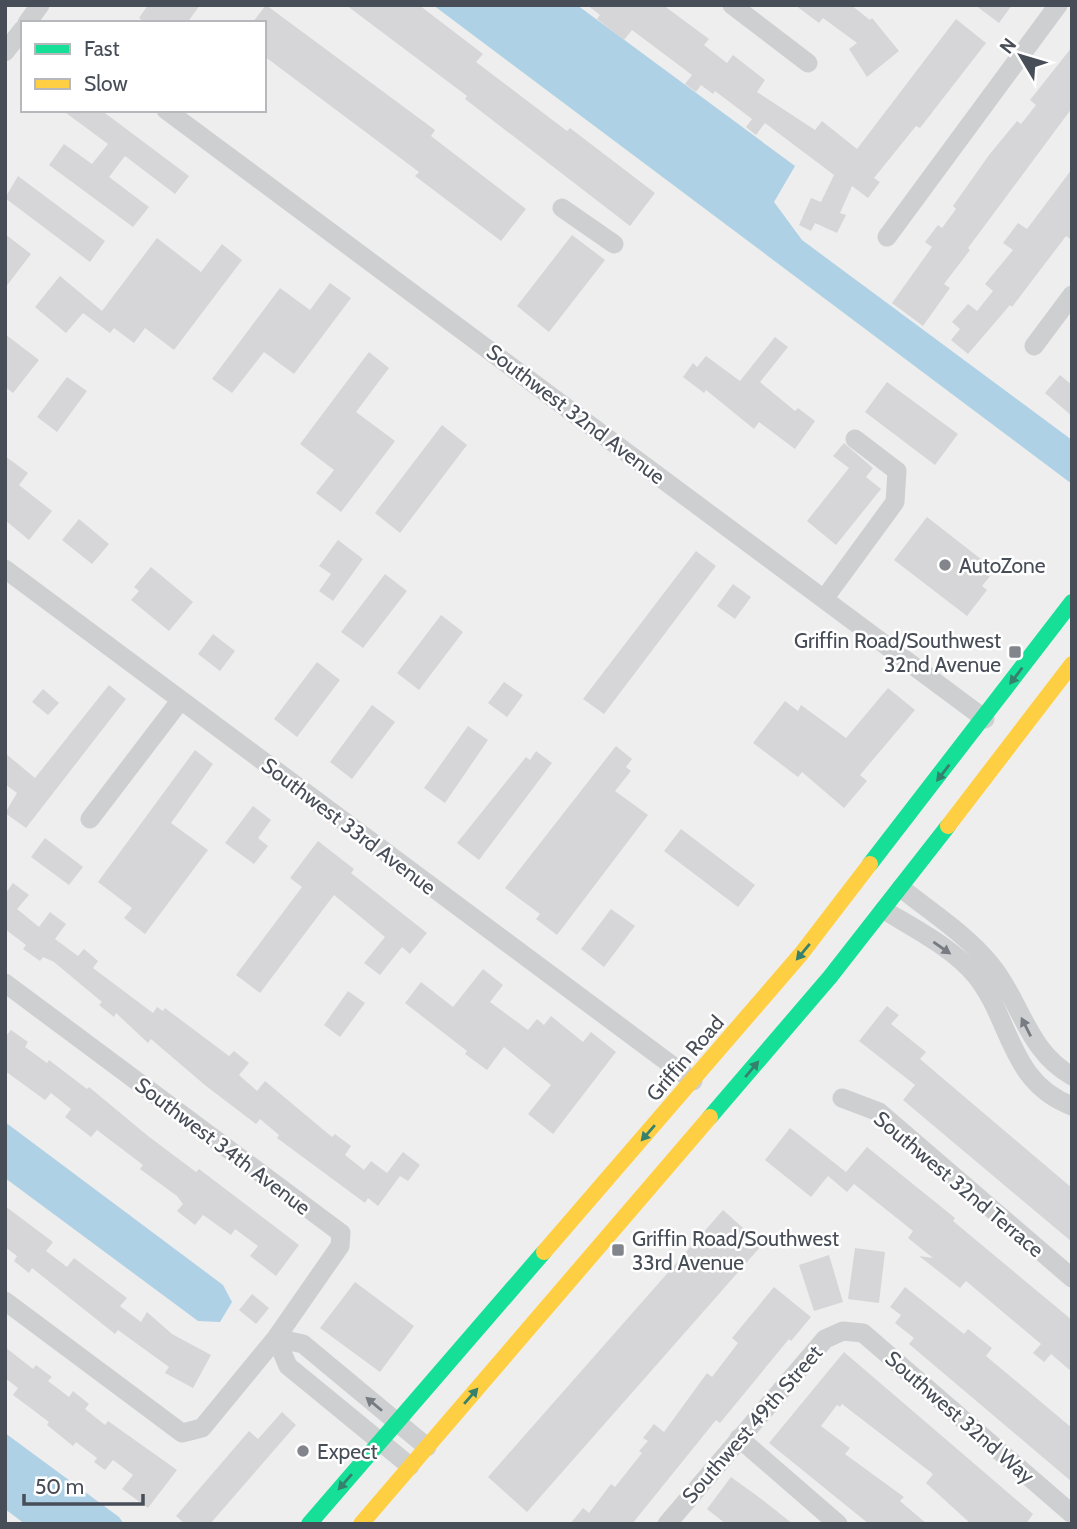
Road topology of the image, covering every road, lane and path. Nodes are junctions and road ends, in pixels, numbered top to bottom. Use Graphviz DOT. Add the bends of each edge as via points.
graph roads {
  1 [pos="732,5"];
  2 [pos="1058,5"];
  3 [pos="21,32"];
  4 [pos="5,52"];
  5 [pos="808,63"];
  6 [pos="169,112"];
  7 [pos="562,208"];
  8 [pos="887,237"];
  9 [pos="614,244"];
  10 [pos="1072,295"];
  11 [pos="1034,346"];
  12 [pos="855,439"];
  13 [pos="5,569"];
  14 [pos="824,599"];
  15 [pos="1072,602"];
  16 [pos="1072,664"];
  17 [pos="180,701"];
  18 [pos="985,719"];
  19 [pos="958,814"];
  20 [pos="90,819"];
  21 [pos="901,888"];
  22 [pos="884,910"];
  23 [pos="5,983"];
  24 [pos="747,1019"];
  25 [pos="1072,1076"];
  26 [pos="728,1078"];
  27 [pos="693,1081"];
  28 [pos="842,1098"];
  29 [pos="1072,1106"];
  30 [pos="674,1162"];
  31 [pos="1072,1278"];
  32 [pos="5,1301"];
  33 [pos="844,1331"];
  34 [pos="276,1338"];
  35 [pos="397,1423"];
  36 [pos="739,1438"];
  37 [pos="381,1442"];
  38 [pos="427,1447"];
  39 [pos="410,1466"];
  40 [pos="1072,1514"];
  41 [pos="309,1524"];
  42 [pos="361,1524"];
  43 [pos="667,1524"];
  44 [pos="838,1524"];
  1 -- 5 [label="street"];
  2 -- 8 [label="street"];
  3 -- 4 [label="street"];
  6 -- 14 [label="street, Southwest 32nd Avenue"];
  7 -- 9 [label="street"];
  10 -- 11 [label="street"];
  12 -- 14 [label="street" via="897,471 895,502"];
  13 -- 17 [label="street, Southwest 33rd Avenue"];
  14 -- 18 [label="street, Southwest 32nd Avenue"];
  15 -- 18 [label="main road, Griffin Road, one-way"];
  16 -- 19 [label="main road"];
  17 -- 20 [label="street"];
  17 -- 27 [label="street, Southwest 33rd Avenue"];
  18 -- 19 [label="main road" via="985,757"];
  18 -- 24 [label="main road, Griffin Road, one-way"];
  19 -- 21 [label="main road"];
  21 -- 22 [label="main road"];
  25 -- 21 [label="street, one-way" via="1031,1038 991,965"];
  26 -- 22 [label="main road, one-way"];
  22 -- 29 [label="street, one-way" via="975,975 1034,1082 1054,1099"];
  23 -- 34 [label="street, Southwest 34th Avenue" via="341,1233 340,1246"];
  24 -- 26 [label="main road"];
  24 -- 27 [label="main road, Griffin Road"];
  26 -- 30 [label="main road"];
  27 -- 30 [label="main road" via="695,1114"];
  27 -- 35 [label="main road, Griffin Road, one-way"];
  28 -- 31 [label="street, Southwest 32nd Terrace" via="879,1112"];
  38 -- 30 [label="main road, one-way"];
  32 -- 34 [label="street" via="182,1433 202,1428"];
  33 -- 36 [label="street, Southwest 49th Street" via="825,1339"];
  33 -- 40 [label="street, Southwest 32nd Way" via="863,1333"];
  35 -- 34 [label="street, one-way" via="303,1344"];
  34 -- 37 [label="street" via="288,1366"];
  35 -- 37 [label="main road, Griffin Road"];
  35 -- 38 [label="street"];
  36 -- 43 [label="street, Southwest 49th Street"];
  36 -- 44 [label="street"];
  37 -- 39 [label="street"];
  37 -- 41 [label="main road, Griffin Road, one-way"];
  38 -- 39 [label="main road"];
  39 -- 42 [label="main road"];
}
